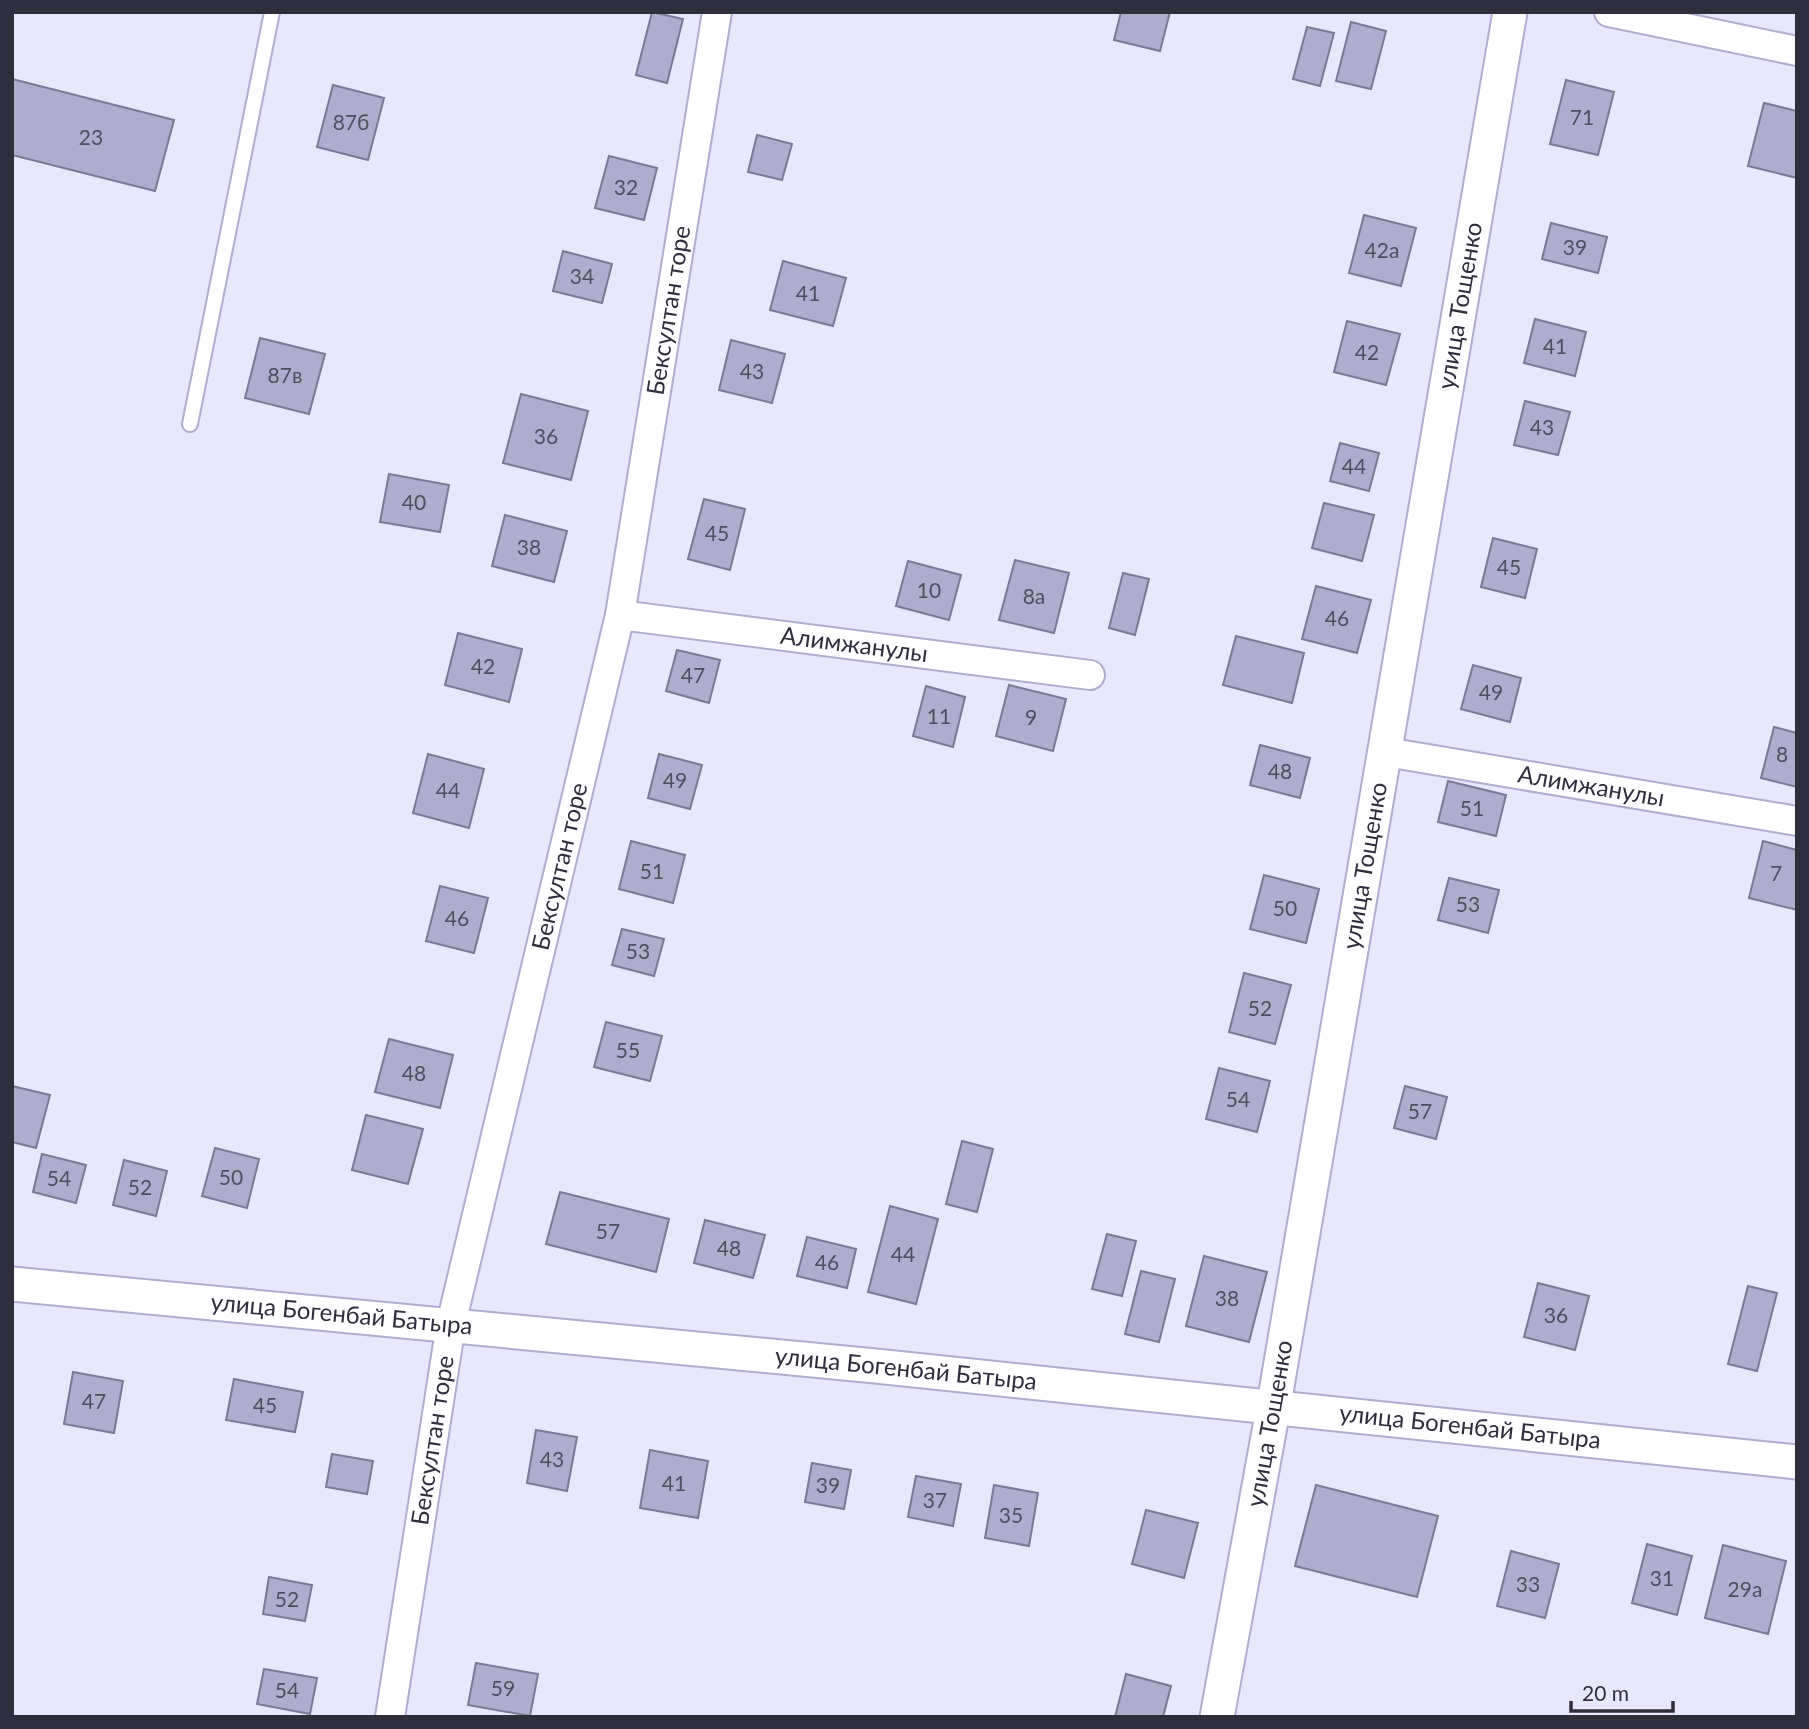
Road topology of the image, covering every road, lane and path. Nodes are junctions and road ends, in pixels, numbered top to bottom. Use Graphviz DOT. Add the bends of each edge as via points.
graph roads {
  1 [pos="272,12"];
  2 [pos="717,12"];
  3 [pos="1510,12"];
  4 [pos="1609,12"];
  5 [pos="1797,51"];
  6 [pos="190,424"];
  7 [pos="620,615"];
  8 [pos="1090,675"];
  9 [pos="1385,752"];
  10 [pos="1797,821"];
  11 [pos="12,1284"];
  12 [pos="451,1324"];
  13 [pos="1274,1404"];
  14 [pos="1797,1462"];
  15 [pos="390,1717"];
  16 [pos="1217,1717"];
  1 -- 6 [label="lane"];
  2 -- 7 [label="street, Бексултан торе"];
  3 -- 9 [label="street, улица Тощенко"];
  4 -- 5 [label="street"];
  7 -- 8 [label="street, Алимжанулы"];
  7 -- 12 [label="street, Бексултан торе"];
  9 -- 10 [label="street, Алимжанулы"];
  9 -- 13 [label="street, улица Тощенко"];
  11 -- 12 [label="street, улица Богенбай Батыра"];
  12 -- 13 [label="street, улица Богенбай Батыра"];
  12 -- 15 [label="street, Бексултан торе"];
  13 -- 14 [label="street, улица Богенбай Батыра"];
  13 -- 16 [label="street, улица Тощенко"];
}
